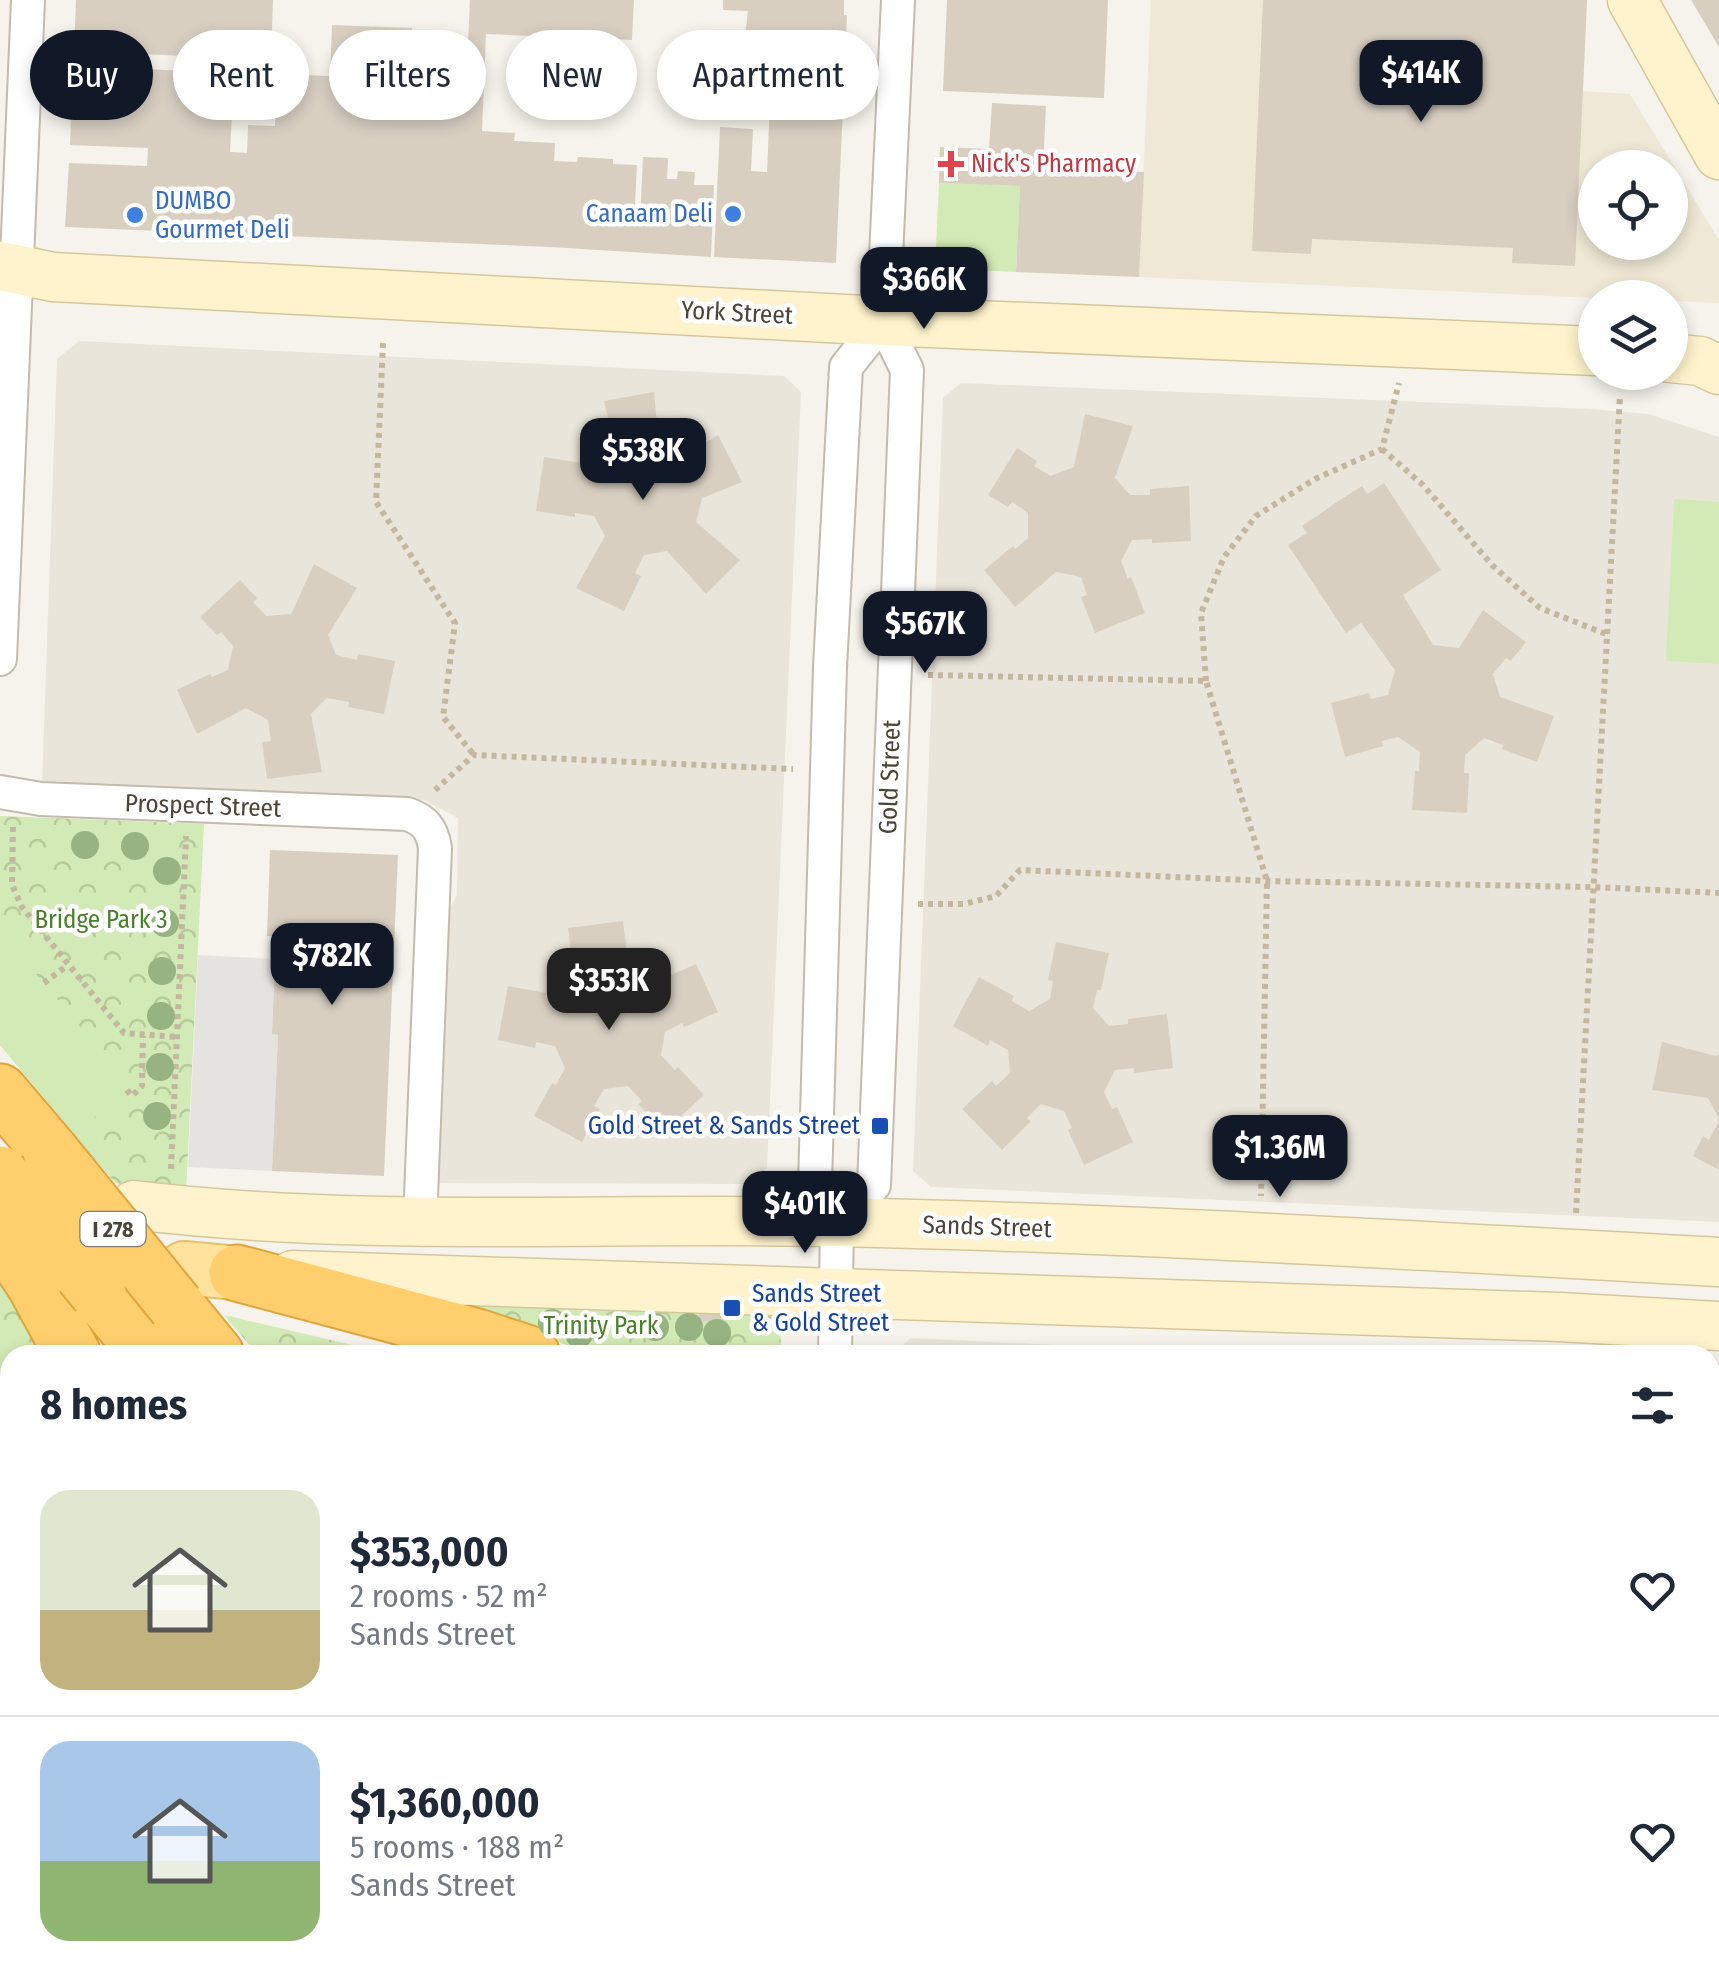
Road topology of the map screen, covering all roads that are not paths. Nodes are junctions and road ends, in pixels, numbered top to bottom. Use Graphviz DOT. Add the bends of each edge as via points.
graph roads {
  1 [pos="28,0"];
  2 [pos="898,0"];
  3 [pos="1632,0"];
  4 [pos="1719,155"];
  5 [pos="8,268"];
  6 [pos="884,321"];
  7 [pos="1578,350"];
  8 [pos="1688,360"];
  9 [pos="1719,370"];
  10 [pos="0,659"];
  11 [pos="0,792"];
  12 [pos="0,1092"];
  13 [pos="0,1174"];
  14 [pos="152,1191"];
  15 [pos="420,1221"];
  16 [pos="837,1222"];
  17 [pos="0,1233"];
  18 [pos="1719,1262"];
  19 [pos="237,1273"];
  20 [pos="180,1287"];
  21 [pos="836,1292"];
  22 [pos="1719,1326"];
  23 [pos="68,1345"];
  24 [pos="141,1345"];
  25 [pos="211,1345"];
  26 [pos="501,1345"];
  27 [pos="835,1345"];
  1 -- 5 [label="street"];
  2 -- 6 [label="street, Gold Street"];
  3 -- 4 [label="main road"];
  5 -- 6 [label="main road, York Street" via="53,277"];
  5 -- 10 [label="street"];
  6 -- 7 [label="main road, York Street"];
  6 -- 16 [label="street" via="846,367 830,667 814,1184"];
  6 -- 16 [label="street, Gold Street" via="908,370 874,1185"];
  8 -- 9 [label="main road"];
  11 -- 15 [label="street, Prospect Street" via="41,800 408,814 429,826 436,848"];
  12 -- 20 [label="highway, I 278, bridge"];
  13 -- 24 [label="highway, I 278, bridge"];
  14 -- 15 [label="main road, Sands Street" via="236,1216"];
  15 -- 16 [label="main road, Sands Street"];
  16 -- 18 [label="main road, Sands Street"];
  16 -- 21 [label="street"];
  17 -- 23 [label="highway, bridge"];
  19 -- 20 [label="main road"];
  19 -- 21 [label="main road"];
  19 -- 26 [label="highway"];
  20 -- 25 [label="highway, I 278"];
  21 -- 22 [label="main road"];
  21 -- 27 [label="street"];
}
